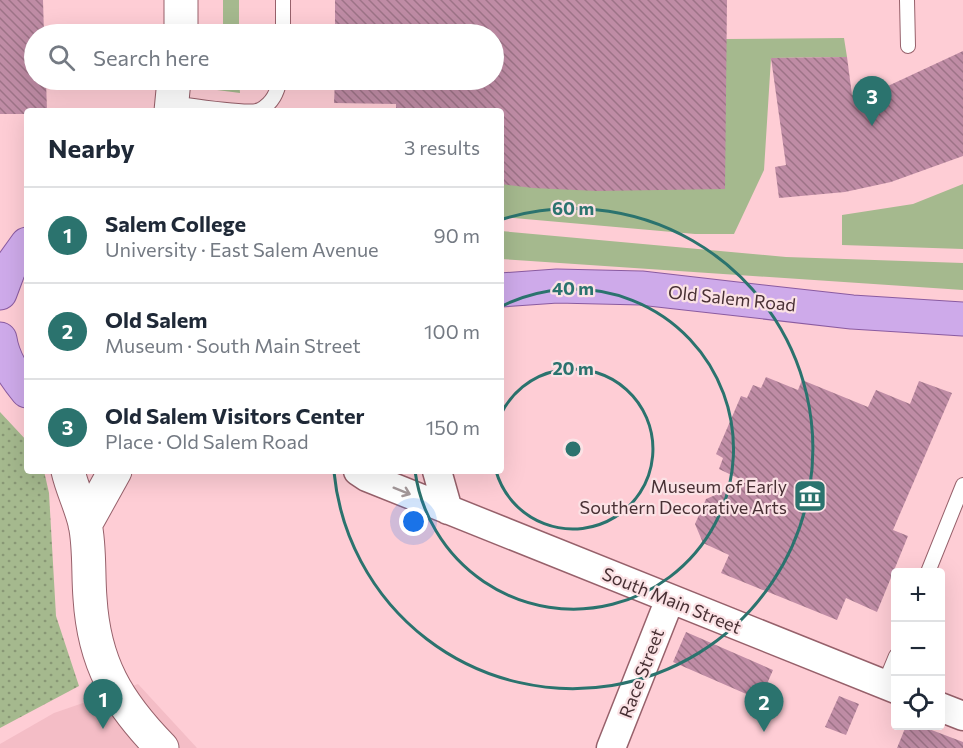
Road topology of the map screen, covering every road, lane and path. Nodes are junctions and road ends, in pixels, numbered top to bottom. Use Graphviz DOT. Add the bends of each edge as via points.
graph roads {
  1 [pos="181,0"];
  2 [pos="283,0"];
  3 [pos="907,0"];
  4 [pos="181,24"];
  5 [pos="283,24"];
  6 [pos="908,46"];
  7 [pos="277,90"];
  8 [pos="170,101"];
  9 [pos="218,108"];
  10 [pos="262,108"];
  11 [pos="504,290"];
  12 [pos="963,319"];
  13 [pos="0,339"];
  14 [pos="13,378"];
  15 [pos="69,474"];
  16 [pos="114,474"];
  17 [pos="362,474"];
  18 [pos="439,474"];
  19 [pos="963,485"];
  20 [pos="448,510"];
  21 [pos="86,525"];
  22 [pos="930,568"];
  23 [pos="670,599"];
  24 [pos="890,687"];
  25 [pos="945,709"];
  26 [pos="963,716"];
  27 [pos="162,748"];
  28 [pos="611,748"];
  1 -- 4 [label="main road"];
  2 -- 5 [label="lane"];
  3 -- 6 [label="lane"];
  7 -- 10 [label="lane"];
  8 -- 9 [label="lane"];
  11 -- 12 [label="main road, Old Salem Road" via="557,286 641,288 852,312"];
  13 -- 14 [label="main road"];
  15 -- 21 [label="main road"];
  16 -- 21 [label="main road"];
  17 -- 20 [label="street, South Main Street, one-way"];
  18 -- 20 [label="street"];
  19 -- 22 [label="lane"];
  20 -- 23 [label="street, South Main Street"];
  21 -- 27 [label="main road" via="91,620 102,665 127,709"];
  23 -- 24 [label="street, South Main Street"];
  23 -- 28 [label="street, Race Street"];
  25 -- 26 [label="street"];
}
